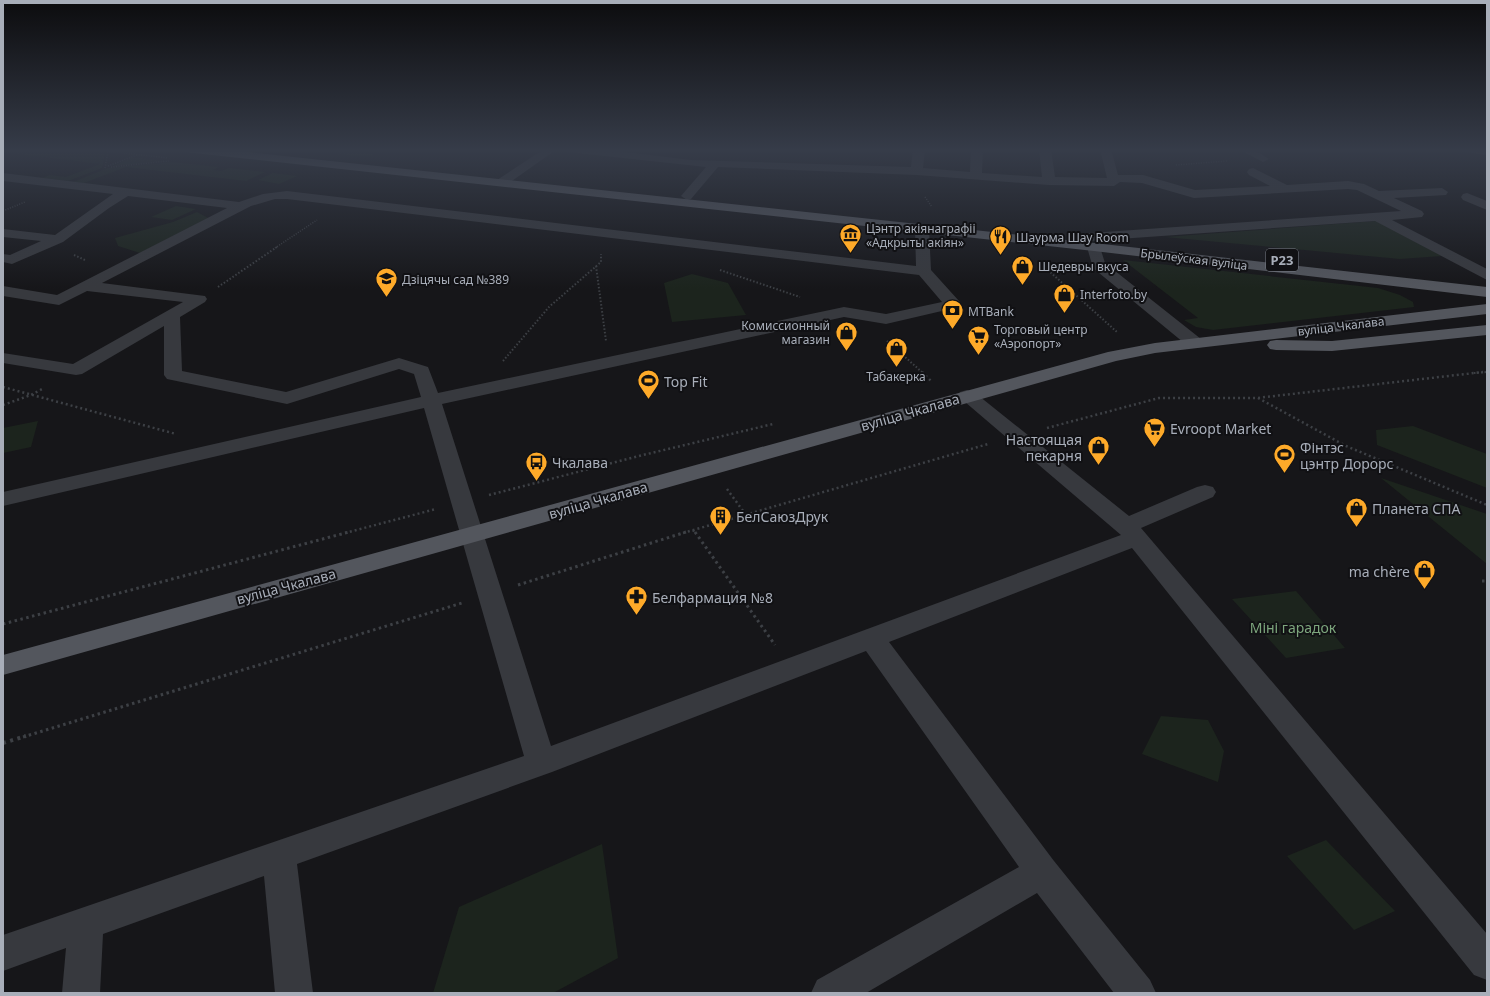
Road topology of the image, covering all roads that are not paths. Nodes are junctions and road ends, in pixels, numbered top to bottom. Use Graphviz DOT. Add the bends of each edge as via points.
graph roads {
  1 [pos="120,195"];
  2 [pos="155,195"];
  3 [pos="272,195"];
  4 [pos="280,195"];
  5 [pos="638,195"];
  6 [pos="681,195"];
  7 [pos="1386,195"];
  8 [pos="687,196"];
  9 [pos="1378,196"];
  10 [pos="1467,197"];
  11 [pos="241,206"];
  12 [pos="1487,206"];
  13 [pos="1377,217"];
  14 [pos="922,229"];
  15 [pos="6,233"];
  16 [pos="1076,238"];
  17 [pos="58,239"];
  18 [pos="1094,247"];
  19 [pos="6,262"];
  20 [pos="924,271"];
  21 [pos="1487,275"];
  22 [pos="1371,279"];
  23 [pos="1487,281"];
  24 [pos="85,286"];
  25 [pos="3,291"];
  26 [pos="1487,292"];
  27 [pos="1487,309"];
  28 [pos="172,315"];
  29 [pos="1428,315"];
  30 [pos="1487,330"];
  31 [pos="1195,343"];
  32 [pos="3,358"];
  33 [pos="967,396"];
  34 [pos="431,401"];
  35 [pos="1204,492"];
  36 [pos="3,499"];
  37 [pos="1131,532"];
  38 [pos="472,535"];
  39 [pos="872,639"];
  40 [pos="3,664"];
  41 [pos="541,762"];
  42 [pos="279,854"];
  43 [pos="1042,872"];
  44 [pos="86,923"];
  45 [pos="3,953"];
  46 [pos="1487,962"];
  47 [pos="81,993"];
  48 [pos="294,993"];
  49 [pos="830,993"];
  50 [pos="1138,993"];
  1 -- 17 [label="street"];
  2 -- 11 [label="street"];
  3 -- 11 [label="street" via="254,199"];
  4 -- 20 [label="street"];
  5 -- 14 [label="main road, Брылеўская вуліца / Р23"];
  6 -- 8 [label="main road, Брылеўская вуліца / Р23"];
  7 -- 9 [label="street"];
  8 -- 16 [label="main road, Брылеўская вуліца / Р23"];
  9 -- 13 [label="street" via="1417,214"];
  10 -- 12 [label="street"];
  11 -- 24 [label="street"];
  13 -- 16 [label="street"];
  13 -- 21 [label="street"];
  14 -- 18 [label="main road, Брылеўская вуліца / Р23"];
  14 -- 20 [label="street"];
  15 -- 17 [label="street"];
  16 -- 23 [label="main road, Брылеўская вуліца / Р23"];
  17 -- 19 [label="street"];
  18 -- 22 [label="main road, Брылеўская вуліца / Р23"];
  18 -- 31 [label="street" via="1098,265"];
  20 -- 34 [label="street" via="953,304 886,319 844,312"];
  22 -- 26 [label="main road, Брылеўская вуліца / Р23"];
  22 -- 29 [label="main road" via="1420,296 1429,303 1432,310"];
  24 -- 25 [label="street" via="59,300"];
  24 -- 28 [label="street" via="199,299"];
  27 -- 29 [label="main road, вуліца Чкалава"];
  28 -- 32 [label="street" via="76,370"];
  28 -- 34 [label="street" via="173,375 287,398 399,363 422,371"];
  29 -- 31 [label="main road, вуліца Чкалава"];
  30 -- 31 [label="main road, вуліца Чкалава" via="1332,346"];
  31 -- 33 [label="main road, вуліца Чкалава" via="1114,356"];
  33 -- 37 [label="street"];
  33 -- 38 [label="main road, вуліца Чкалава"];
  34 -- 36 [label="street"];
  34 -- 38 [label="street"];
  35 -- 37 [label="street"];
  37 -- 39 [label="street"];
  37 -- 46 [label="street"];
  38 -- 40 [label="main road, вуліца Чкалава"];
  38 -- 41 [label="street"];
  39 -- 41 [label="street"];
  39 -- 43 [label="street"];
  41 -- 42 [label="street"];
  42 -- 44 [label="street"];
  42 -- 48 [label="street"];
  43 -- 49 [label="street"];
  43 -- 50 [label="street"];
  44 -- 45 [label="street"];
  44 -- 47 [label="street"];
}
